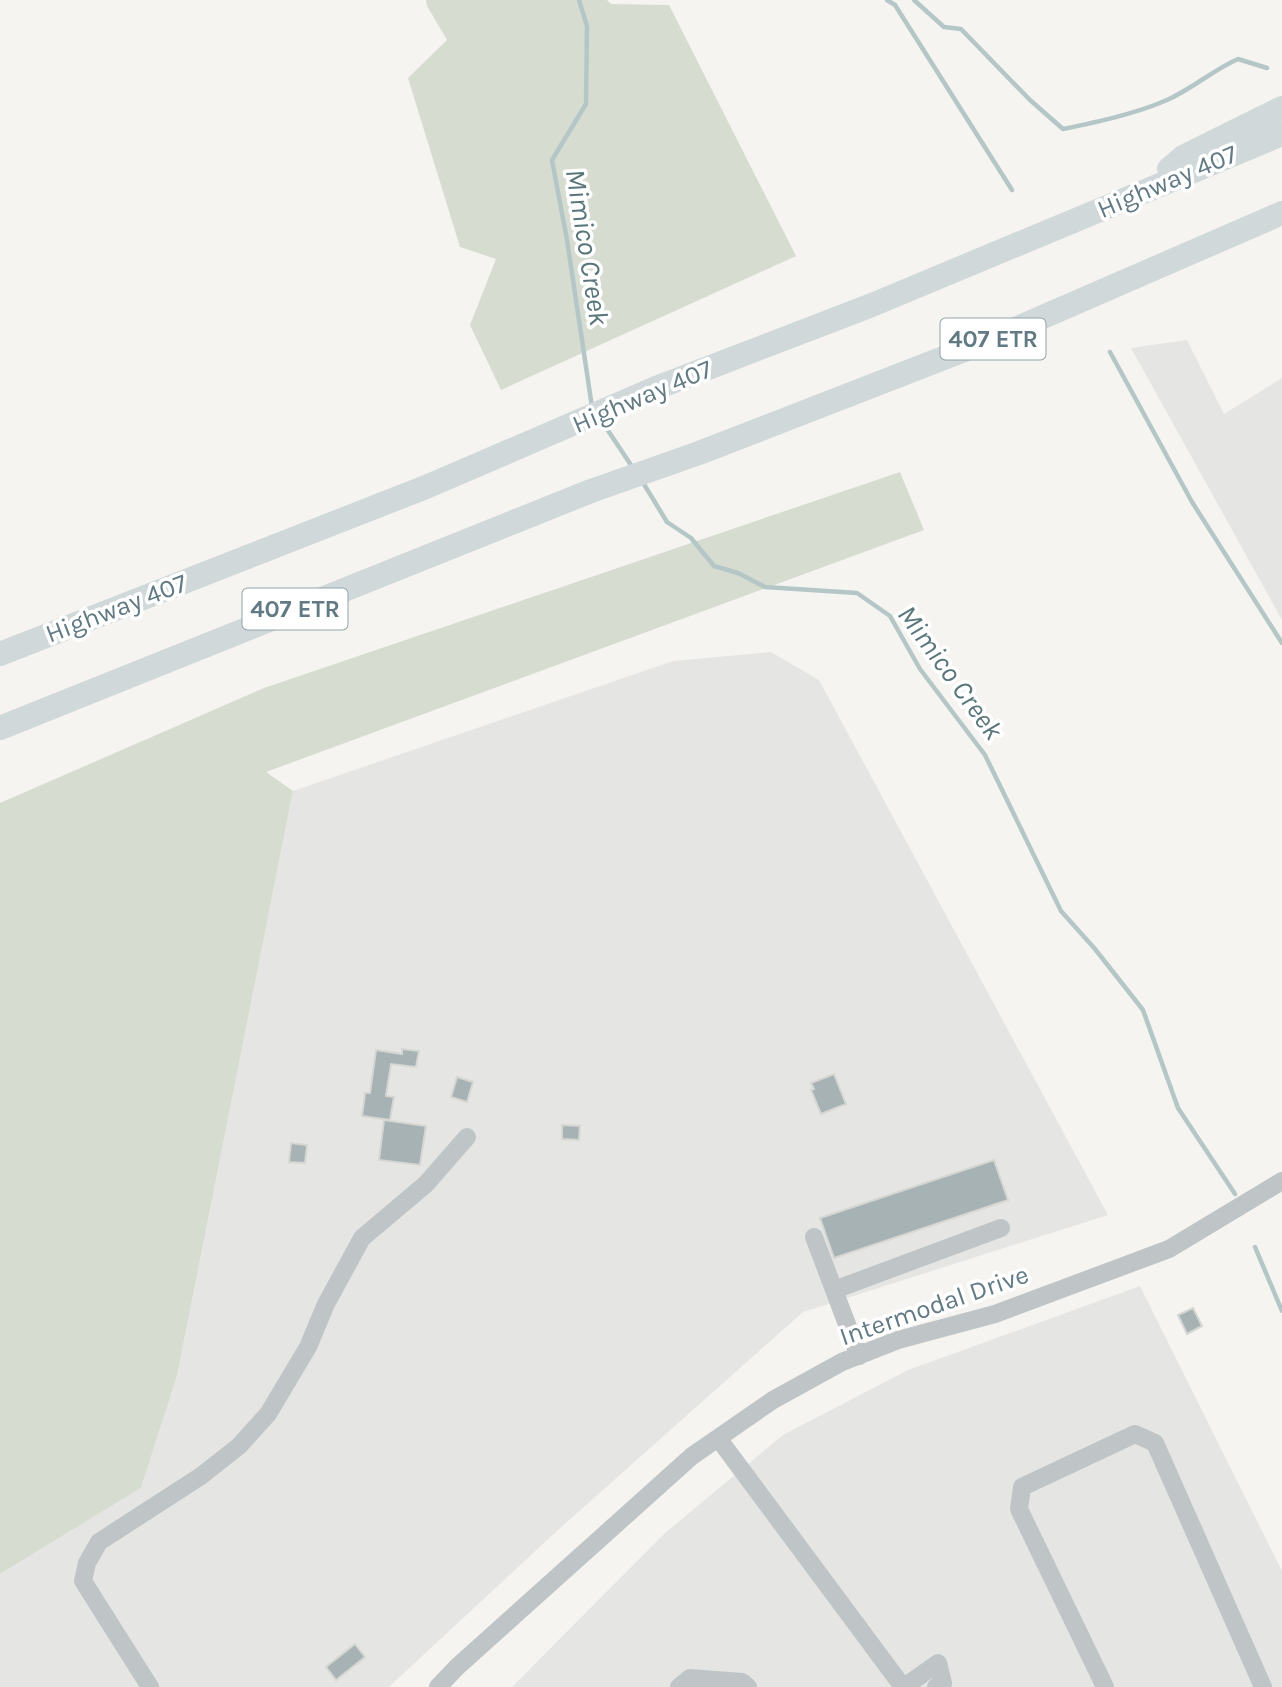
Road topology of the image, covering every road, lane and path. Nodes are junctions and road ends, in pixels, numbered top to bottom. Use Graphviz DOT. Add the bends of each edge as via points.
graph roads {
  1 [pos="1282,108"];
  2 [pos="1282,134"];
  3 [pos="1147,189"];
  4 [pos="1282,213"];
  5 [pos="0,654"];
  6 [pos="0,728"];
  7 [pos="467,1137"];
  8 [pos="1282,1181"];
  9 [pos="1001,1228"];
  10 [pos="814,1237"];
  11 [pos="834,1290"];
  12 [pos="859,1356"];
  13 [pos="718,1438"];
  14 [pos="941,1686"];
  15 [pos="150,1687"];
  16 [pos="439,1687"];
  17 [pos="679,1687"];
  18 [pos="748,1687"];
  19 [pos="904,1687"];
  20 [pos="1105,1687"];
  21 [pos="1263,1687"];
  1 -- 3 [label="highway" via="1183,157"];
  2 -- 3 [label="highway, Highway 407 / 407 ETR"];
  3 -- 5 [label="highway, Highway 407 / 407 ETR" via="872,305 656,388 426,487"];
  4 -- 6 [label="highway, 407 ETR" via="990,340 591,491"];
  7 -- 15 [label="street" via="426,1184 362,1238 308,1347 268,1414 239,1446 99,1542 83,1581"];
  8 -- 12 [label="street, Intermodal Drive" via="1169,1249 995,1314 898,1340"];
  9 -- 11 [label="street"];
  10 -- 11 [label="street"];
  11 -- 12 [label="street"];
  12 -- 13 [label="street, Intermodal Drive" via="773,1400"];
  13 -- 16 [label="street, Intermodal Drive"];
  13 -- 19 [label="street"];
  14 -- 19 [label="street" via="938,1663"];
  17 -- 18 [label="street" via="690,1678 742,1682"];
  20 -- 21 [label="street" via="1019,1509 1022,1487 1135,1434 1155,1443"];
}
